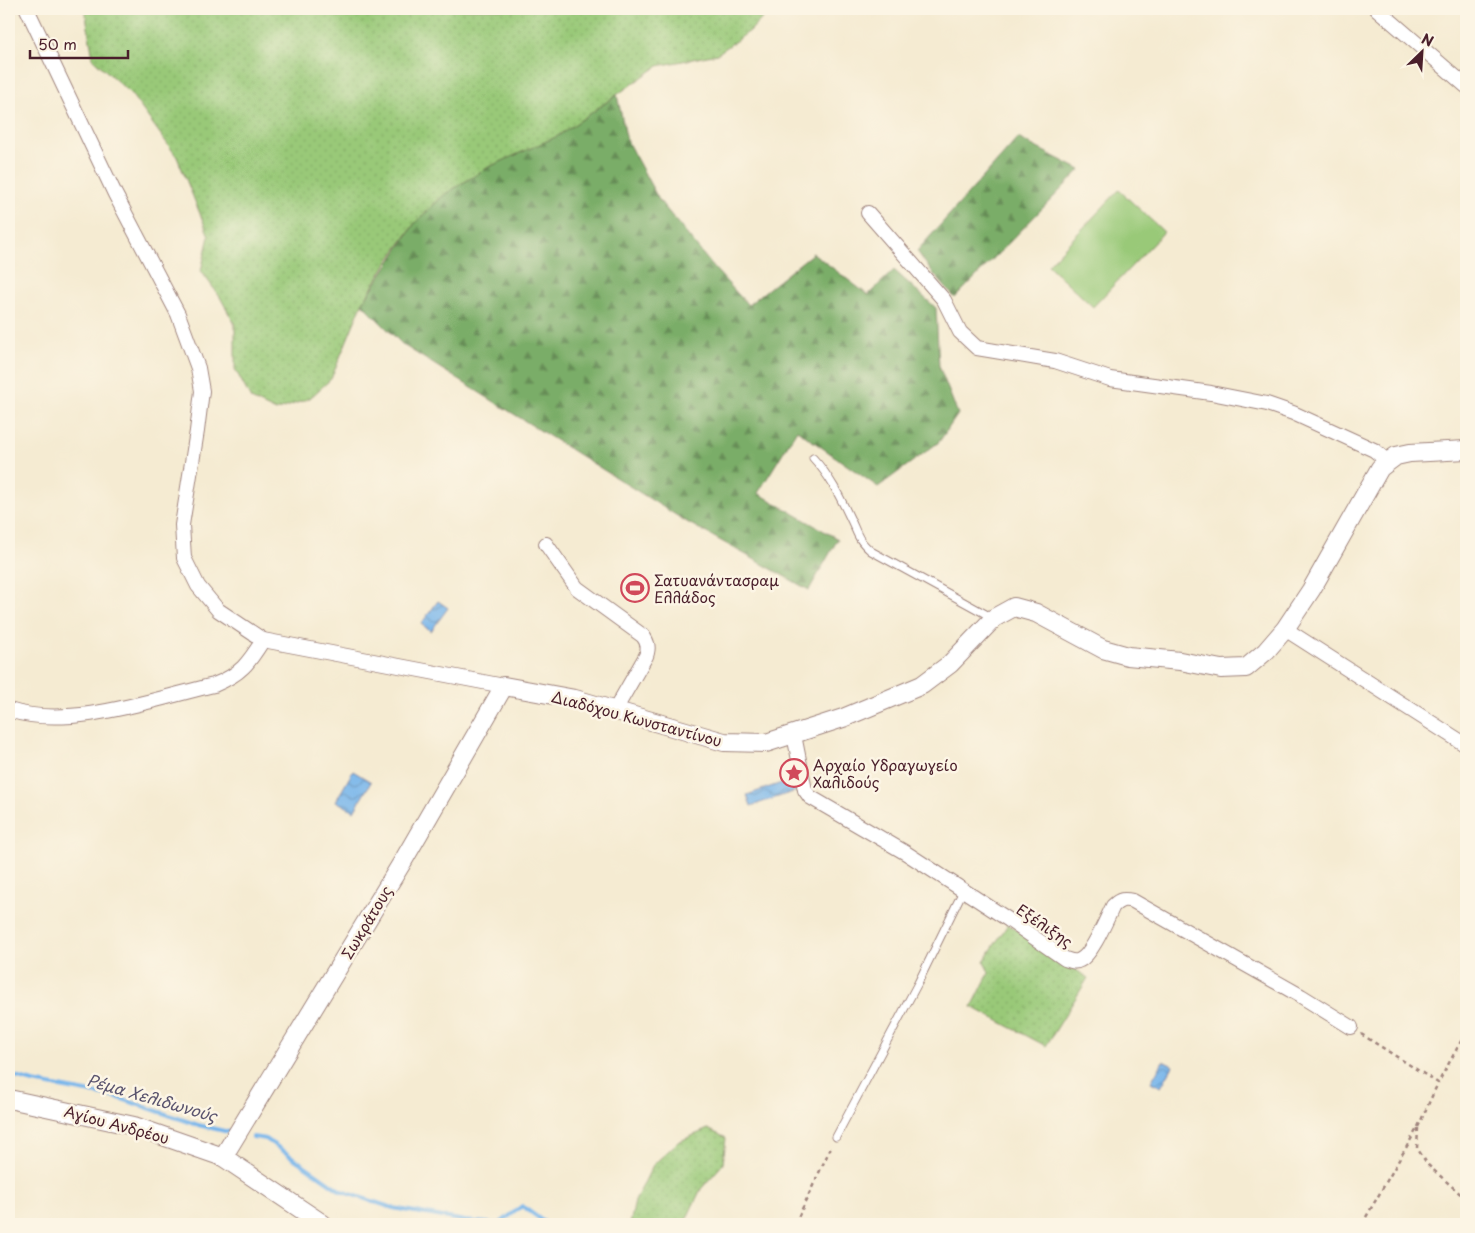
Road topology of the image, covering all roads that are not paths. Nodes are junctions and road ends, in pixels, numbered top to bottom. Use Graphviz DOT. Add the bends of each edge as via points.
graph roads {
  1 [pos="27,9"];
  2 [pos="1377,9"];
  3 [pos="1466,86"];
  4 [pos="868,214"];
  5 [pos="1466,450"];
  6 [pos="814,458"];
  7 [pos="1387,461"];
  8 [pos="546,544"];
  9 [pos="994,618"];
  10 [pos="1285,629"];
  11 [pos="263,640"];
  12 [pos="504,686"];
  13 [pos="9,710"];
  14 [pos="615,710"];
  15 [pos="794,735"];
  16 [pos="1466,745"];
  17 [pos="964,891"];
  18 [pos="1350,1027"];
  19 [pos="9,1099"];
  20 [pos="836,1137"];
  21 [pos="223,1157"];
  22 [pos="322,1224"];
  1 -- 11 [label="street" via="178,314 198,368 202,391 182,525 184,558 198,586 218,610"];
  2 -- 3 [label="street"];
  4 -- 7 [label="street" via="944,300 960,332 977,348 1055,361 1110,379 1267,404 1374,450"];
  5 -- 7 [label="street" via="1410,453"];
  6 -- 9 [label="lane" via="832,483 863,544"];
  7 -- 10 [label="street, Διαδόχου Κωνσταντίνου"];
  8 -- 14 [label="street" via="577,588 648,643 646,656"];
  9 -- 10 [label="street, Διαδόχου Κωνσταντίνου" via="1014,607 1036,613 1103,649 1128,656 1222,669 1246,668"];
  9 -- 15 [label="street, Διαδόχου Κωνσταντίνου" via="950,664 922,686"];
  10 -- 16 [label="street"];
  11 -- 12 [label="street"];
  11 -- 13 [label="street" via="242,669 214,685 93,713 34,716"];
  12 -- 14 [label="street, Διαδόχου Κωνσταντίνου" via="575,698"];
  12 -- 21 [label="street, Σωκράτους" via="403,861"];
  14 -- 15 [label="street, Διαδόχου Κωνσταντίνου" via="724,742 766,743"];
  15 -- 17 [label="street, Εξέλιξης" via="805,790 810,797 906,852"];
  17 -- 18 [label="street, Εξέλιξης" via="1074,962 1088,954 1113,906 1119,900 1133,901 1302,996"];
  17 -- 20 [label="lane"];
  19 -- 21 [label="street, Αγίου Ανδρέου" via="134,1126"];
  21 -- 22 [label="street, Αγίου Ανδρέου"];
}
